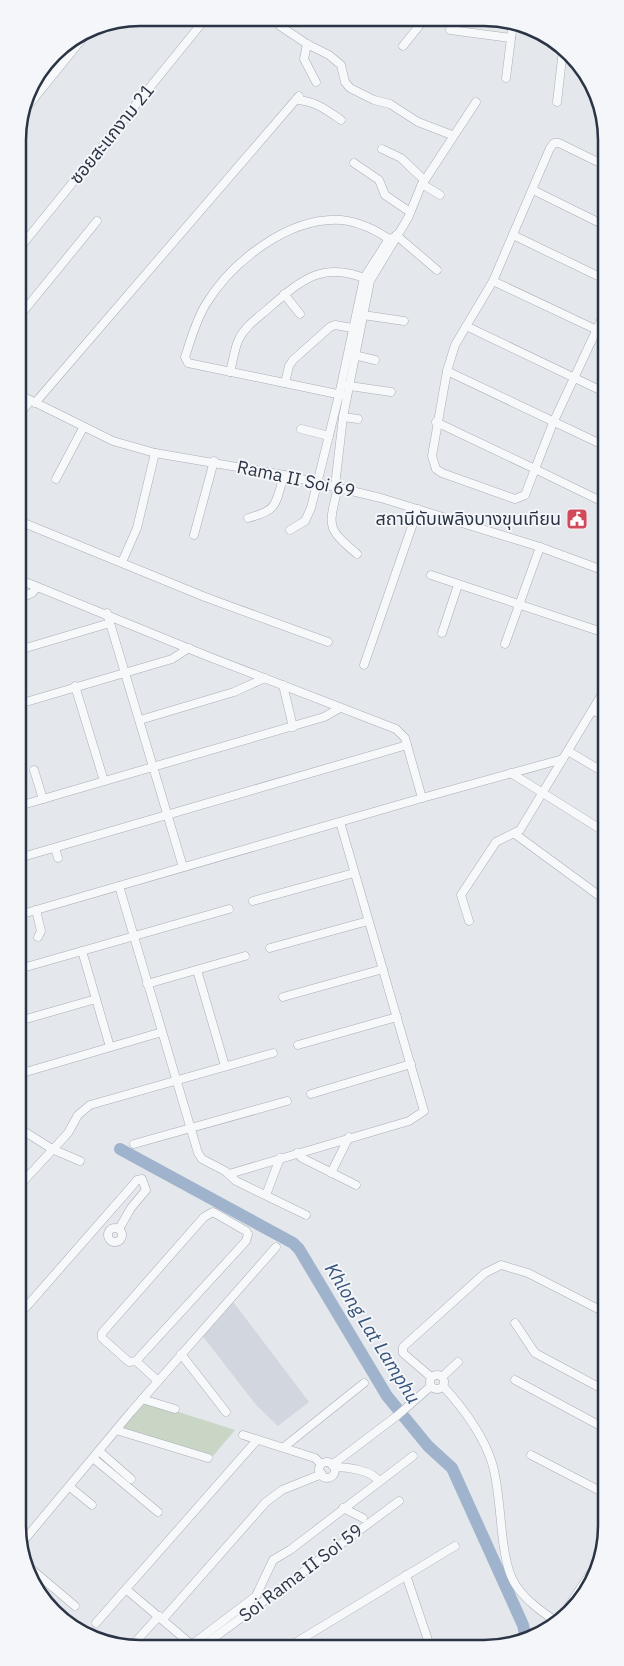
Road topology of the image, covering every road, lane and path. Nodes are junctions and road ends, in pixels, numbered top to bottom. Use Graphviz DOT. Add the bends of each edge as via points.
graph roads {
  1 [pos="200,26"];
  2 [pos="280,26"];
  3 [pos="419,26"];
  4 [pos="450,30"];
  5 [pos="513,30"];
  6 [pos="512,38"];
  7 [pos="307,44"];
  8 [pos="403,46"];
  9 [pos="76,47"];
  10 [pos="562,58"];
  11 [pos="506,78"];
  12 [pos="316,82"];
  13 [pos="35,97"];
  14 [pos="476,102"];
  15 [pos="558,102"];
  16 [pos="341,120"];
  17 [pos="452,135"];
  18 [pos="382,149"];
  19 [pos="598,162"];
  20 [pos="354,163"];
  21 [pos="423,182"];
  22 [pos="533,190"];
  23 [pos="440,195"];
  24 [pos="410,212"];
  25 [pos="97,221"];
  26 [pos="598,222"];
  27 [pos="513,235"];
  28 [pos="393,238"];
  29 [pos="26,240"];
  30 [pos="437,270"];
  31 [pos="598,276"];
  32 [pos="367,279"];
  33 [pos="493,281"];
  34 [pos="284,294"];
  35 [pos="26,308"];
  36 [pos="300,314"];
  37 [pos="363,315"];
  38 [pos="404,321"];
  39 [pos="466,326"];
  40 [pos="356,329"];
  41 [pos="597,330"];
  42 [pos="354,356"];
  43 [pos="375,360"];
  44 [pos="447,371"];
  45 [pos="230,372"];
  46 [pos="575,378"];
  47 [pos="285,383"];
  48 [pos="345,385"];
  49 [pos="598,389"];
  50 [pos="391,392"];
  51 [pos="343,395"];
  52 [pos="26,399"];
  53 [pos="32,402"];
  54 [pos="26,408"];
  55 [pos="343,417"];
  56 [pos="358,419"];
  57 [pos="436,422"];
  58 [pos="553,423"];
  59 [pos="83,428"];
  60 [pos="301,428"];
  61 [pos="329,436"];
  62 [pos="598,443"];
  63 [pos="155,452"];
  64 [pos="214,461"];
  65 [pos="535,469"];
  66 [pos="284,475"];
  67 [pos="56,479"];
  68 [pos="317,482"];
  69 [pos="337,486"];
  70 [pos="598,500"];
  71 [pos="418,509"];
  72 [pos="248,518"];
  73 [pos="26,524"];
  74 [pos="290,530"];
  75 [pos="194,535"];
  76 [pos="540,547"];
  77 [pos="357,554"];
  78 [pos="122,562"];
  79 [pos="598,568"];
  80 [pos="430,575"];
  81 [pos="26,582"];
  82 [pos="458,585"];
  83 [pos="37,587"];
  84 [pos="26,595"];
  85 [pos="519,605"];
  86 [pos="107,614"];
  87 [pos="110,623"];
  88 [pos="598,630"];
  89 [pos="442,633"];
  90 [pos="328,642"];
  91 [pos="505,644"];
  92 [pos="26,648"];
  93 [pos="189,648"];
  94 [pos="364,665"];
  95 [pos="125,672"];
  96 [pos="265,678"];
  97 [pos="283,685"];
  98 [pos="76,686"];
  99 [pos="598,701"];
  100 [pos="26,702"];
  101 [pos="340,708"];
  102 [pos="593,710"];
  103 [pos="598,713"];
  104 [pos="140,720"];
  105 [pos="293,727"];
  106 [pos="407,745"];
  107 [pos="568,751"];
  108 [pos="563,759"];
  109 [pos="153,768"];
  110 [pos="598,769"];
  111 [pos="34,770"];
  112 [pos="511,773"];
  113 [pos="104,781"];
  114 [pos="542,793"];
  115 [pos="422,798"];
  116 [pos="43,800"];
  117 [pos="26,804"];
  118 [pos="168,816"];
  119 [pos="340,822"];
  120 [pos="598,828"];
  121 [pos="515,834"];
  122 [pos="55,848"];
  123 [pos="26,856"];
  124 [pos="58,858"];
  125 [pos="183,867"];
  126 [pos="354,873"];
  127 [pos="119,886"];
  128 [pos="68,891"];
  129 [pos="598,895"];
  130 [pos="70,900"];
  131 [pos="253,901"];
  132 [pos="229,909"];
  133 [pos="36,910"];
  134 [pos="26,913"];
  135 [pos="368,921"];
  136 [pos="469,921"];
  137 [pos="133,935"];
  138 [pos="38,937"];
  139 [pos="270,948"];
  140 [pos="82,951"];
  141 [pos="245,956"];
  142 [pos="26,967"];
  143 [pos="383,969"];
  144 [pos="197,970"];
  145 [pos="147,984"];
  146 [pos="283,997"];
  147 [pos="96,999"];
  148 [pos="397,1017"];
  149 [pos="26,1019"];
  150 [pos="162,1032"];
  151 [pos="298,1045"];
  152 [pos="110,1047"];
  153 [pos="273,1053"];
  154 [pos="411,1064"];
  155 [pos="225,1066"];
  156 [pos="26,1072"];
  157 [pos="176,1081"];
  158 [pos="310,1094"];
  159 [pos="287,1101"];
  160 [pos="190,1129"];
  161 [pos="26,1132"];
  162 [pos="349,1137"];
  163 [pos="134,1144"];
  164 [pos="52,1149"];
  165 [pos="297,1152"];
  166 [pos="280,1158"];
  167 [pos="80,1161"];
  168 [pos="26,1173"];
  169 [pos="332,1173"];
  170 [pos="229,1174"];
  171 [pos="356,1185"];
  172 [pos="266,1195"];
  173 [pos="306,1215"];
  174 [pos="119,1229"];
  175 [pos="276,1247"];
  176 [pos="26,1307"];
  177 [pos="598,1309"];
  178 [pos="515,1324"];
  179 [pos="181,1354"];
  180 [pos="136,1361"];
  181 [pos="458,1362"];
  182 [pos="442,1377"];
  183 [pos="515,1380"];
  184 [pos="158,1381"];
  185 [pos="431,1381"];
  186 [pos="364,1383"];
  187 [pos="443,1386"];
  188 [pos="598,1387"];
  189 [pos="142,1399"];
  190 [pos="175,1408"];
  191 [pos="226,1412"];
  192 [pos="598,1426"];
  193 [pos="116,1430"];
  194 [pos="243,1435"];
  195 [pos="257,1440"];
  196 [pos="284,1447"];
  197 [pos="99,1451"];
  198 [pos="530,1455"];
  199 [pos="413,1456"];
  200 [pos="93,1458"];
  201 [pos="208,1458"];
  202 [pos="321,1464"];
  203 [pos="333,1466"];
  204 [pos="322,1474"];
  205 [pos="132,1479"];
  206 [pos="379,1482"];
  207 [pos="70,1487"];
  208 [pos="598,1490"];
  209 [pos="399,1501"];
  210 [pos="92,1505"];
  211 [pos="343,1508"];
  212 [pos="158,1512"];
  213 [pos="363,1518"];
  214 [pos="27,1537"];
  215 [pos="455,1546"];
  216 [pos="38,1575"];
  217 [pos="406,1576"];
  218 [pos="127,1590"];
  219 [pos="75,1606"];
  220 [pos="552,1617"];
  221 [pos="161,1618"];
  222 [pos="96,1624"];
  223 [pos="138,1639"];
  224 [pos="185,1640"];
  225 [pos="199,1640"];
  226 [pos="211,1640"];
  227 [pos="300,1640"];
  228 [pos="428,1640"];
  1 -- 29 [label="street, ซอยสะแกงาม 21"];
  2 -- 7 [label="street"];
  3 -- 8 [label="street"];
  4 -- 6 [label="street"];
  5 -- 6 [label="street"];
  6 -- 11 [label="street"];
  7 -- 12 [label="street" via="304,59"];
  7 -- 17 [label="street" via="341,65 350,88"];
  9 -- 13 [label="street"];
  10 -- 15 [label="street"];
  14 -- 17 [label="street"];
  16 -- 53 [label="street" via="319,104 298,98"];
  17 -- 21 [label="street"];
  18 -- 21 [label="street" via="400,158"];
  19 -- 22 [label="street" via="554,143"];
  20 -- 24 [label="street" via="379,180 385,195"];
  21 -- 23 [label="street"];
  21 -- 24 [label="street"];
  22 -- 26 [label="street"];
  22 -- 27 [label="street"];
  24 -- 28 [label="street"];
  25 -- 35 [label="street"];
  27 -- 31 [label="street"];
  27 -- 33 [label="street"];
  28 -- 30 [label="street"];
  28 -- 32 [label="street"];
  28 -- 45 [label="street" via="376,229 340,220 303,226 255,251 207,302 185,357 188,363"];
  32 -- 34 [label="street" via="338,271 314,274"];
  32 -- 37 [label="street"];
  32 -- 40 [label="street"];
  33 -- 39 [label="street"];
  33 -- 41 [label="street"];
  34 -- 36 [label="street"];
  34 -- 45 [label="street" via="239,338"];
  37 -- 38 [label="street"];
  37 -- 40 [label="street"];
  39 -- 44 [label="street" via="455,345"];
  39 -- 46 [label="street"];
  40 -- 42 [label="street"];
  40 -- 47 [label="street" via="335,325 327,328 293,360"];
  40 -- 48 [label="street"];
  41 -- 46 [label="street"];
  42 -- 43 [label="street"];
  42 -- 48 [label="street"];
  44 -- 57 [label="street"];
  44 -- 58 [label="street"];
  45 -- 47 [label="street"];
  46 -- 49 [label="street"];
  46 -- 58 [label="street"];
  47 -- 51 [label="street"];
  48 -- 50 [label="street"];
  48 -- 51 [label="street"];
  51 -- 55 [label="street"];
  51 -- 61 [label="street"];
  52 -- 53 [label="street, Rama II Soi 69"];
  53 -- 54 [label="street"];
  53 -- 59 [label="street, Rama II Soi 69"];
  55 -- 56 [label="street"];
  55 -- 69 [label="street"];
  57 -- 65 [label="street"];
  57 -- 65 [label="street" via="432,456 436,469 442,473 516,499 525,495"];
  58 -- 62 [label="street"];
  58 -- 65 [label="street"];
  59 -- 63 [label="street, Rama II Soi 69" via="113,441"];
  59 -- 67 [label="street"];
  60 -- 61 [label="street"];
  61 -- 68 [label="street"];
  63 -- 64 [label="street, Rama II Soi 69"];
  63 -- 78 [label="street" via="137,528"];
  64 -- 66 [label="street, Rama II Soi 69"];
  64 -- 75 [label="street"];
  65 -- 70 [label="street"];
  66 -- 68 [label="street, Rama II Soi 69"];
  66 -- 72 [label="street" via="270,511"];
  68 -- 69 [label="street, Rama II Soi 69"];
  68 -- 74 [label="street" via="308,515 300,525"];
  69 -- 71 [label="street, Rama II Soi 69"];
  69 -- 77 [label="street" via="332,528 336,537"];
  71 -- 76 [label="street, Rama II Soi 69"];
  71 -- 94 [label="street"];
  73 -- 78 [label="street"];
  76 -- 79 [label="street, Rama II Soi 69"];
  76 -- 85 [label="street"];
  78 -- 90 [label="street" via="205,597"];
  80 -- 82 [label="street"];
  81 -- 83 [label="street"];
  82 -- 85 [label="street"];
  82 -- 89 [label="street"];
  83 -- 84 [label="street"];
  83 -- 86 [label="street"];
  85 -- 88 [label="street"];
  85 -- 91 [label="street"];
  86 -- 87 [label="street"];
  86 -- 93 [label="street"];
  87 -- 92 [label="street"];
  87 -- 95 [label="street"];
  93 -- 95 [label="street" via="172,659"];
  93 -- 96 [label="street"];
  95 -- 98 [label="street"];
  95 -- 104 [label="street"];
  96 -- 97 [label="street"];
  96 -- 104 [label="street" via="247,688"];
  97 -- 101 [label="street"];
  97 -- 105 [label="street"];
  98 -- 100 [label="street"];
  98 -- 113 [label="street"];
  99 -- 102 [label="street"];
  101 -- 105 [label="street" via="324,718"];
  101 -- 106 [label="street" via="396,729 403,734"];
  102 -- 103 [label="street"];
  102 -- 107 [label="street"];
  104 -- 109 [label="street"];
  105 -- 109 [label="street"];
  106 -- 115 [label="street"];
  106 -- 118 [label="street"];
  107 -- 108 [label="street"];
  107 -- 110 [label="street"];
  108 -- 112 [label="street"];
  108 -- 114 [label="street"];
  109 -- 113 [label="street"];
  109 -- 118 [label="street"];
  111 -- 116 [label="street"];
  112 -- 114 [label="street"];
  112 -- 115 [label="street"];
  113 -- 116 [label="street"];
  114 -- 120 [label="street"];
  114 -- 121 [label="street"];
  115 -- 119 [label="street"];
  116 -- 117 [label="street"];
  118 -- 122 [label="street"];
  118 -- 125 [label="street"];
  119 -- 125 [label="street"];
  119 -- 126 [label="street"];
  121 -- 129 [label="street"];
  121 -- 136 [label="street" via="496,842 461,895"];
  122 -- 123 [label="street"];
  122 -- 124 [label="street"];
  125 -- 127 [label="street"];
  126 -- 131 [label="street"];
  126 -- 135 [label="street"];
  127 -- 130 [label="street"];
  127 -- 137 [label="street"];
  128 -- 130 [label="street"];
  130 -- 133 [label="street"];
  132 -- 137 [label="street"];
  133 -- 134 [label="street"];
  133 -- 138 [label="street" via="40,927"];
  135 -- 139 [label="street"];
  135 -- 143 [label="street"];
  137 -- 140 [label="street"];
  137 -- 145 [label="street"];
  140 -- 142 [label="street"];
  140 -- 147 [label="street"];
  141 -- 144 [label="street"];
  143 -- 146 [label="street"];
  143 -- 148 [label="street"];
  144 -- 145 [label="street"];
  144 -- 155 [label="street"];
  145 -- 150 [label="street"];
  147 -- 149 [label="street"];
  147 -- 152 [label="street"];
  148 -- 151 [label="street"];
  148 -- 154 [label="street"];
  150 -- 152 [label="street"];
  150 -- 157 [label="street"];
  152 -- 156 [label="street"];
  153 -- 155 [label="street"];
  154 -- 158 [label="street"];
  154 -- 162 [label="street" via="423,1113 409,1121"];
  155 -- 157 [label="street"];
  157 -- 160 [label="street"];
  157 -- 164 [label="street" via="90,1105 83,1109 68,1133"];
  159 -- 160 [label="street"];
  160 -- 163 [label="street"];
  160 -- 170 [label="street" via="200,1156"];
  161 -- 164 [label="street"];
  162 -- 165 [label="street"];
  162 -- 169 [label="street"];
  164 -- 167 [label="street"];
  164 -- 168 [label="street"];
  165 -- 166 [label="street"];
  165 -- 169 [label="street" via="302,1158"];
  166 -- 170 [label="street"];
  166 -- 172 [label="street"];
  169 -- 171 [label="street"];
  170 -- 172 [label="street" via="236,1181"];
  172 -- 173 [label="street"];
  174 -- 176 [label="street" via="146,1190 142,1180 137,1180"];
  175 -- 179 [label="street"];
  177 -- 185 [label="street" via="528,1274 500,1265 486,1273 403,1347 403,1353"];
  178 -- 188 [label="street" via="535,1354"];
  179 -- 184 [label="street"];
  179 -- 191 [label="street"];
  180 -- 180 [label="street" via="129,1362 102,1338 102,1333 204,1217 213,1212 246,1231 246,1242"];
  180 -- 184 [label="street"];
  181 -- 182 [label="street"];
  182 -- 185 [label="street" via="437,1374"];
  182 -- 187 [label="street"];
  183 -- 192 [label="street"];
  184 -- 189 [label="street"];
  185 -- 187 [label="street" via="438,1388"];
  185 -- 203 [label="street" via="410,1405"];
  186 -- 196 [label="street"];
  187 -- 220 [label="street" via="462,1407 492,1461 499,1489 506,1554 514,1582 521,1592"];
  189 -- 190 [label="street"];
  189 -- 193 [label="street"];
  193 -- 197 [label="street"];
  193 -- 201 [label="street"];
  194 -- 195 [label="street"];
  195 -- 196 [label="street"];
  195 -- 218 [label="street"];
  196 -- 202 [label="street" via="314,1458"];
  197 -- 200 [label="street"];
  197 -- 205 [label="street"];
  198 -- 208 [label="street"];
  199 -- 206 [label="street"];
  200 -- 207 [label="street"];
  200 -- 212 [label="street"];
  202 -- 203 [label="street" via="327,1462"];
  202 -- 204 [label="street"];
  203 -- 204 [label="street" via="331,1476 326,1478"];
  203 -- 206 [label="street" via="375,1476"];
  204 -- 221 [label="street" via="282,1490 266,1502"];
  206 -- 211 [label="street"];
  207 -- 210 [label="street"];
  207 -- 214 [label="street"];
  209 -- 226 [label="street, Soi Rama II Soi 59"];
  211 -- 213 [label="street"];
  211 -- 225 [label="street" via="273,1560 256,1596"];
  215 -- 217 [label="street"];
  216 -- 219 [label="street"];
  217 -- 227 [label="street"];
  217 -- 228 [label="street"];
  218 -- 221 [label="street"];
  218 -- 222 [label="street"];
  221 -- 223 [label="street"];
  221 -- 224 [label="street"];
}
